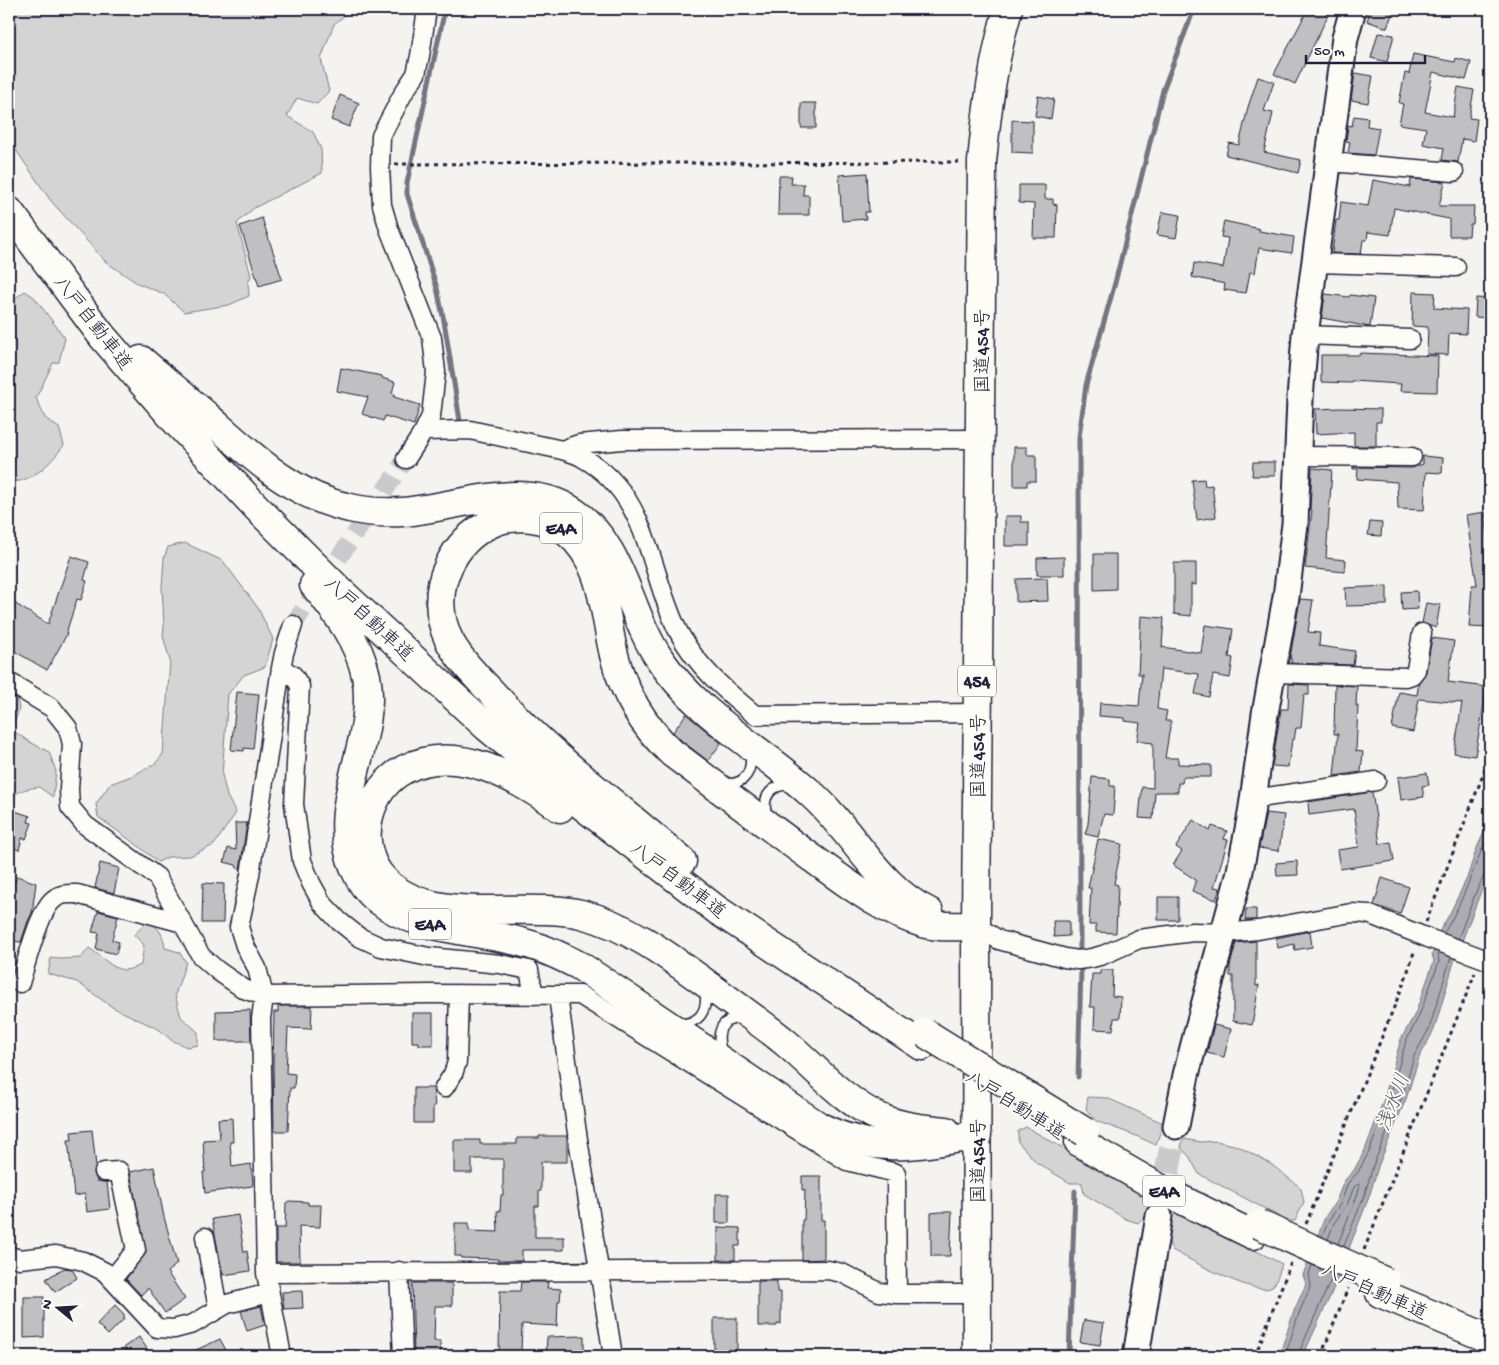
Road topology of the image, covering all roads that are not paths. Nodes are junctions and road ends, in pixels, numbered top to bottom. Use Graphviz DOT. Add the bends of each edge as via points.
graph roads {
  1 [pos="427,9"];
  2 [pos="1008,9"];
  3 [pos="1353,9"];
  4 [pos="1329,162"];
  5 [pos="1454,172"];
  6 [pos="13,217"];
  7 [pos="1315,263"];
  8 [pos="1456,267"];
  9 [pos="1305,335"];
  10 [pos="1410,339"];
  11 [pos="131,352"];
  12 [pos="180,426"];
  13 [pos="424,431"];
  14 [pos="981,439"];
  15 [pos="562,450"];
  16 [pos="1298,456"];
  17 [pos="1412,457"];
  18 [pos="406,458"];
  19 [pos="293,625"];
  20 [pos="1422,634"];
  21 [pos="281,668"];
  22 [pos="1274,673"];
  23 [pos="9,682"];
  24 [pos="977,713"];
  25 [pos="744,741"];
  26 [pos="704,777"];
  27 [pos="1376,781"];
  28 [pos="810,792"];
  29 [pos="1253,799"];
  30 [pos="776,831"];
  31 [pos="717,910"];
  32 [pos="745,915"];
  33 [pos="183,923"];
  34 [pos="976,926"];
  35 [pos="1224,933"];
  36 [pos="1481,958"];
  37 [pos="699,979"];
  38 [pos="20,983"];
  39 [pos="459,994"];
  40 [pos="534,995"];
  41 [pos="264,996"];
  42 [pos="558,996"];
  43 [pos="661,1020"];
  44 [pos="760,1024"];
  45 [pos="923,1040"];
  46 [pos="738,1071"];
  47 [pos="444,1088"];
  48 [pos="1176,1126"];
  49 [pos="977,1135"];
  50 [pos="104,1172"];
  51 [pos="1159,1216"];
  52 [pos="205,1237"];
  53 [pos="9,1256"];
  54 [pos="399,1271"];
  55 [pos="599,1271"];
  56 [pos="266,1273"];
  57 [pos="112,1280"];
  58 [pos="1383,1287"];
  59 [pos="269,1293"];
  60 [pos="897,1294"];
  61 [pos="976,1294"];
  62 [pos="218,1309"];
  63 [pos="1490,1326"];
  64 [pos="1490,1339"];
  65 [pos="282,1356"];
  66 [pos="403,1356"];
  67 [pos="613,1356"];
  68 [pos="977,1356"];
  69 [pos="1136,1356"];
  1 -- 13 [label="street" via="416,74 381,136 380,167 382,205 388,229 432,338 436,372 431,416"];
  2 -- 14 [label="highway, 国道454号 / 454" via="987,104 982,162"];
  3 -- 4 [label="street" via="1345,38"];
  4 -- 5 [label="street"];
  4 -- 7 [label="street"];
  6 -- 11 [label="highway, 八戸自動車道 / E4A"];
  6 -- 12 [label="highway, 八戸自動車道 / E4A" via="102,336"];
  7 -- 8 [label="street"];
  7 -- 9 [label="street"];
  9 -- 10 [label="street"];
  9 -- 16 [label="street"];
  11 -- 25 [label="highway, E4A" via="264,467 294,487 347,508 402,512 510,496 542,499 571,510 593,529 610,554 649,642 668,671 691,696"];
  11 -- 32 [label="highway, 八戸自動車道 / E4A" via="269,502 480,705 606,809"];
  12 -- 31 [label="highway, 八戸自動車道 / E4A" via="338,588 487,727"];
  12 -- 43 [label="highway, E4A" via="218,478 338,616 363,663 367,708 345,831 351,862 366,889 390,908 422,922 525,943 562,957 595,975"];
  13 -- 15 [label="street" via="470,430"];
  13 -- 18 [label="street"];
  14 -- 15 [label="street" via="622,440 579,444"];
  14 -- 24 [label="highway, 国道454号 / 454"];
  15 -- 24 [label="street" via="596,467 624,494 646,536 669,610 692,655 718,684 755,715"];
  16 -- 17 [label="street"];
  16 -- 22 [label="street" via="1294,533"];
  19 -- 21 [label="street"];
  20 -- 22 [label="street" via="1416,670 1406,677"];
  21 -- 40 [label="street" via="294,675 300,686 294,804 302,861 322,903 359,937 381,947 529,970"];
  21 -- 41 [label="street" via="250,875 239,927 257,968"];
  22 -- 29 [label="street"];
  23 -- 33 [label="street" via="52,708 68,728 72,744 70,807 96,834 157,876"];
  24 -- 34 [label="highway, 国道454号 / 454"];
  25 -- 26 [label="lane" via="751,763 743,780 727,784"];
  25 -- 28 [label="highway, E4A"];
  26 -- 30 [label="highway, E4A"];
  26 -- 32 [label="highway, E4A" via="657,739 631,700 615,657 596,575 576,540 553,524 518,517 497,521 472,534 452,558 441,587 442,624 458,655 524,727"];
  27 -- 29 [label="street"];
  28 -- 30 [label="lane" via="788,785 771,790 764,808"];
  28 -- 34 [label="highway, E4A" via="906,899 929,912"];
  29 -- 35 [label="street" via="1239,876"];
  30 -- 34 [label="highway, E4A" via="891,910 940,926"];
  31 -- 37 [label="highway, E4A" via="536,791 513,778 474,764 426,761 398,772 379,793 368,819 366,834 371,861 388,883 412,899 444,907 551,910 589,916 630,933"];
  31 -- 45 [label="highway, 八戸自動車道 / E4A"];
  32 -- 45 [label="highway, 八戸自動車道 / E4A"];
  33 -- 38 [label="street" via="77,894 64,894 48,905"];
  33 -- 41 [label="street" via="201,956 244,990"];
  34 -- 35 [label="street" via="999,940 1078,960 1139,939 1193,932"];
  34 -- 49 [label="highway, 国道454号 / 454"];
  35 -- 36 [label="street" via="1351,913 1368,914"];
  35 -- 48 [label="street"];
  37 -- 43 [label="lane" via="706,998 702,1015 688,1024"];
  37 -- 44 [label="highway, E4A"];
  39 -- 40 [label="street"];
  39 -- 41 [label="street"];
  39 -- 47 [label="street" via="457,1062"];
  40 -- 42 [label="street"];
  41 -- 56 [label="street" via="260,1019"];
  42 -- 55 [label="street"];
  42 -- 60 [label="street" via="580,996 847,1162 896,1173"];
  43 -- 46 [label="highway, E4A"];
  44 -- 46 [label="lane" via="732,1019 721,1029 719,1046"];
  44 -- 49 [label="highway, E4A" via="785,1041 846,1097 881,1118 909,1126"];
  45 -- 58 [label="highway, 八戸自動車道 / E4A" via="1166,1192"];
  46 -- 49 [label="highway, E4A" via="820,1127 856,1141 916,1146"];
  49 -- 61 [label="highway, 国道454号 / 454"];
  50 -- 57 [label="street" via="119,1170 136,1250"];
  51 -- 69 [label="street"];
  52 -- 62 [label="street"];
  53 -- 57 [label="street" via="20,1259 56,1255 83,1261 105,1272"];
  54 -- 55 [label="street"];
  54 -- 56 [label="street"];
  54 -- 66 [label="street"];
  55 -- 60 [label="street" via="828,1270 879,1292"];
  55 -- 67 [label="street"];
  56 -- 59 [label="street"];
  57 -- 62 [label="street" via="157,1328 174,1329 192,1324"];
  58 -- 63 [label="highway, 八戸自動車道"];
  58 -- 64 [label="highway, 八戸自動車道"];
  59 -- 62 [label="street"];
  59 -- 65 [label="street"];
  60 -- 61 [label="street"];
  61 -- 68 [label="highway, 国道454号 / 454"];
}
